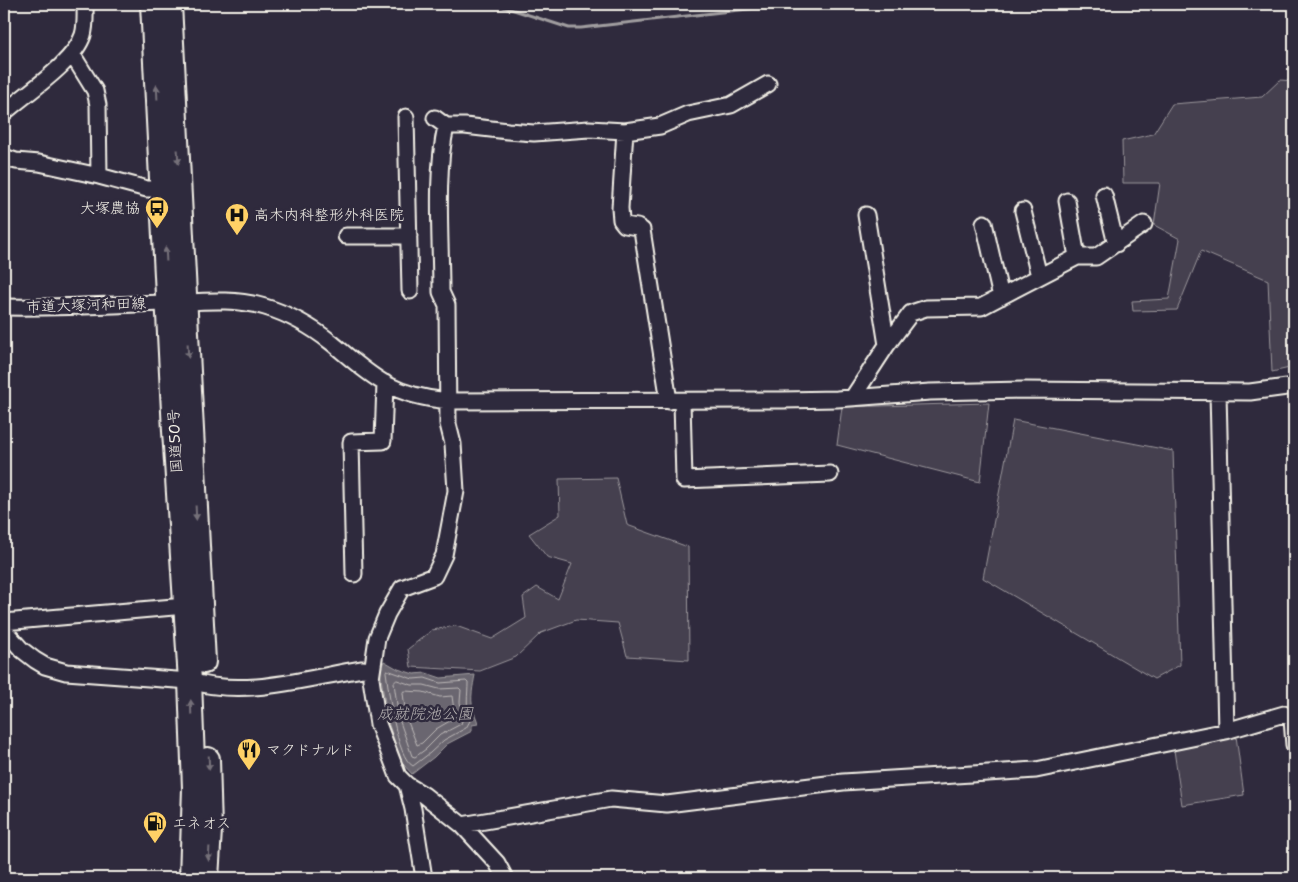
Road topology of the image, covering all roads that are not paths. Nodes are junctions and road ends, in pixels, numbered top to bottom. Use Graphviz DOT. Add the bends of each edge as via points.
graph roads {
  1 [pos="85,4"];
  2 [pos="152,4"];
  3 [pos="170,4"];
  4 [pos="72,54"];
  5 [pos="768,84"];
  6 [pos="4,113"];
  7 [pos="406,117"];
  8 [pos="625,131"];
  9 [pos="4,157"];
  10 [pos="99,176"];
  11 [pos="162,189"];
  12 [pos="1104,195"];
  13 [pos="1067,201"];
  14 [pos="1023,211"];
  15 [pos="866,215"];
  16 [pos="984,223"];
  17 [pos="1144,224"];
  18 [pos="346,236"];
  19 [pos="409,236"];
  20 [pos="1116,244"];
  21 [pos="1077,257"];
  22 [pos="1039,276"];
  23 [pos="410,292"];
  24 [pos="1001,297"];
  25 [pos="177,302"];
  26 [pos="4,307"];
  27 [pos="886,345"];
  28 [pos="385,383"];
  29 [pos="1294,386"];
  30 [pos="1218,392"];
  31 [pos="853,397"];
  32 [pos="448,401"];
  33 [pos="676,401"];
  34 [pos="830,474"];
  35 [pos="354,574"];
  36 [pos="185,606"];
  37 [pos="4,622"];
  38 [pos="4,630"];
  39 [pos="372,670"];
  40 [pos="197,683"];
  41 [pos="1291,712"];
  42 [pos="1226,730"];
  43 [pos="1294,745"];
  44 [pos="407,785"];
  45 [pos="462,825"];
  46 [pos="191,878"];
  47 [pos="208,878"];
  48 [pos="424,878"];
  49 [pos="505,878"];
  1 -- 4 [label="street" via="83,35"];
  11 -- 2 [label="highway, 国道50号, one-way"];
  3 -- 25 [label="highway, 国道50号, one-way"];
  4 -- 6 [label="street"];
  4 -- 10 [label="street" via="95,91"];
  5 -- 8 [label="street" via="732,105 688,114 660,126"];
  7 -- 19 [label="street"];
  8 -- 32 [label="street" via="534,132 441,122 442,292 447,305"];
  8 -- 33 [label="street" via="621,220 625,225 642,230"];
  9 -- 10 [label="street"];
  10 -- 11 [label="street" via="147,189"];
  25 -- 11 [label="highway, 国道50号, one-way"];
  12 -- 20 [label="street"];
  13 -- 21 [label="street"];
  14 -- 22 [label="street"];
  15 -- 27 [label="street"];
  16 -- 24 [label="street"];
  17 -- 20 [label="street"];
  18 -- 19 [label="street"];
  19 -- 23 [label="street"];
  20 -- 21 [label="street" via="1096,257"];
  21 -- 22 [label="street"];
  22 -- 24 [label="street"];
  24 -- 27 [label="street" via="981,307 926,308 911,313"];
  25 -- 26 [label="street, 市道大塚河和田線"];
  25 -- 28 [label="street, 市道大塚河和田線" via="252,304 285,314 316,331"];
  25 -- 36 [label="highway, 国道50号"];
  25 -- 40 [label="highway, 国道50号, one-way"];
  27 -- 31 [label="street"];
  28 -- 32 [label="street, 市道大塚河和田線" via="408,394"];
  28 -- 35 [label="street" via="383,441 351,442"];
  29 -- 30 [label="street, 市道大塚河和田線" via="1250,392"];
  30 -- 31 [label="street, 市道大塚河和田線" via="1006,390"];
  30 -- 42 [label="street"];
  31 -- 33 [label="street, 市道大塚河和田線"];
  32 -- 33 [label="street, 市道大塚河和田線"];
  32 -- 39 [label="street" via="456,491 444,555 434,576 402,588 377,638"];
  33 -- 34 [label="street" via="684,480"];
  36 -- 37 [label="street"];
  36 -- 40 [label="highway, 国道50号"];
  38 -- 40 [label="street" via="35,660 66,672"];
  39 -- 40 [label="street" via="354,670 265,686"];
  39 -- 44 [label="street" via="378,724 398,776"];
  46 -- 40 [label="highway, 国道50号, one-way"];
  40 -- 47 [label="highway, 国道50号, one-way" via="210,830"];
  41 -- 42 [label="street"];
  41 -- 43 [label="street"];
  42 -- 45 [label="street" via="1036,770 843,782 667,804 611,799"];
  44 -- 45 [label="street"];
  44 -- 48 [label="street"];
  45 -- 49 [label="street" via="497,863"];
}
